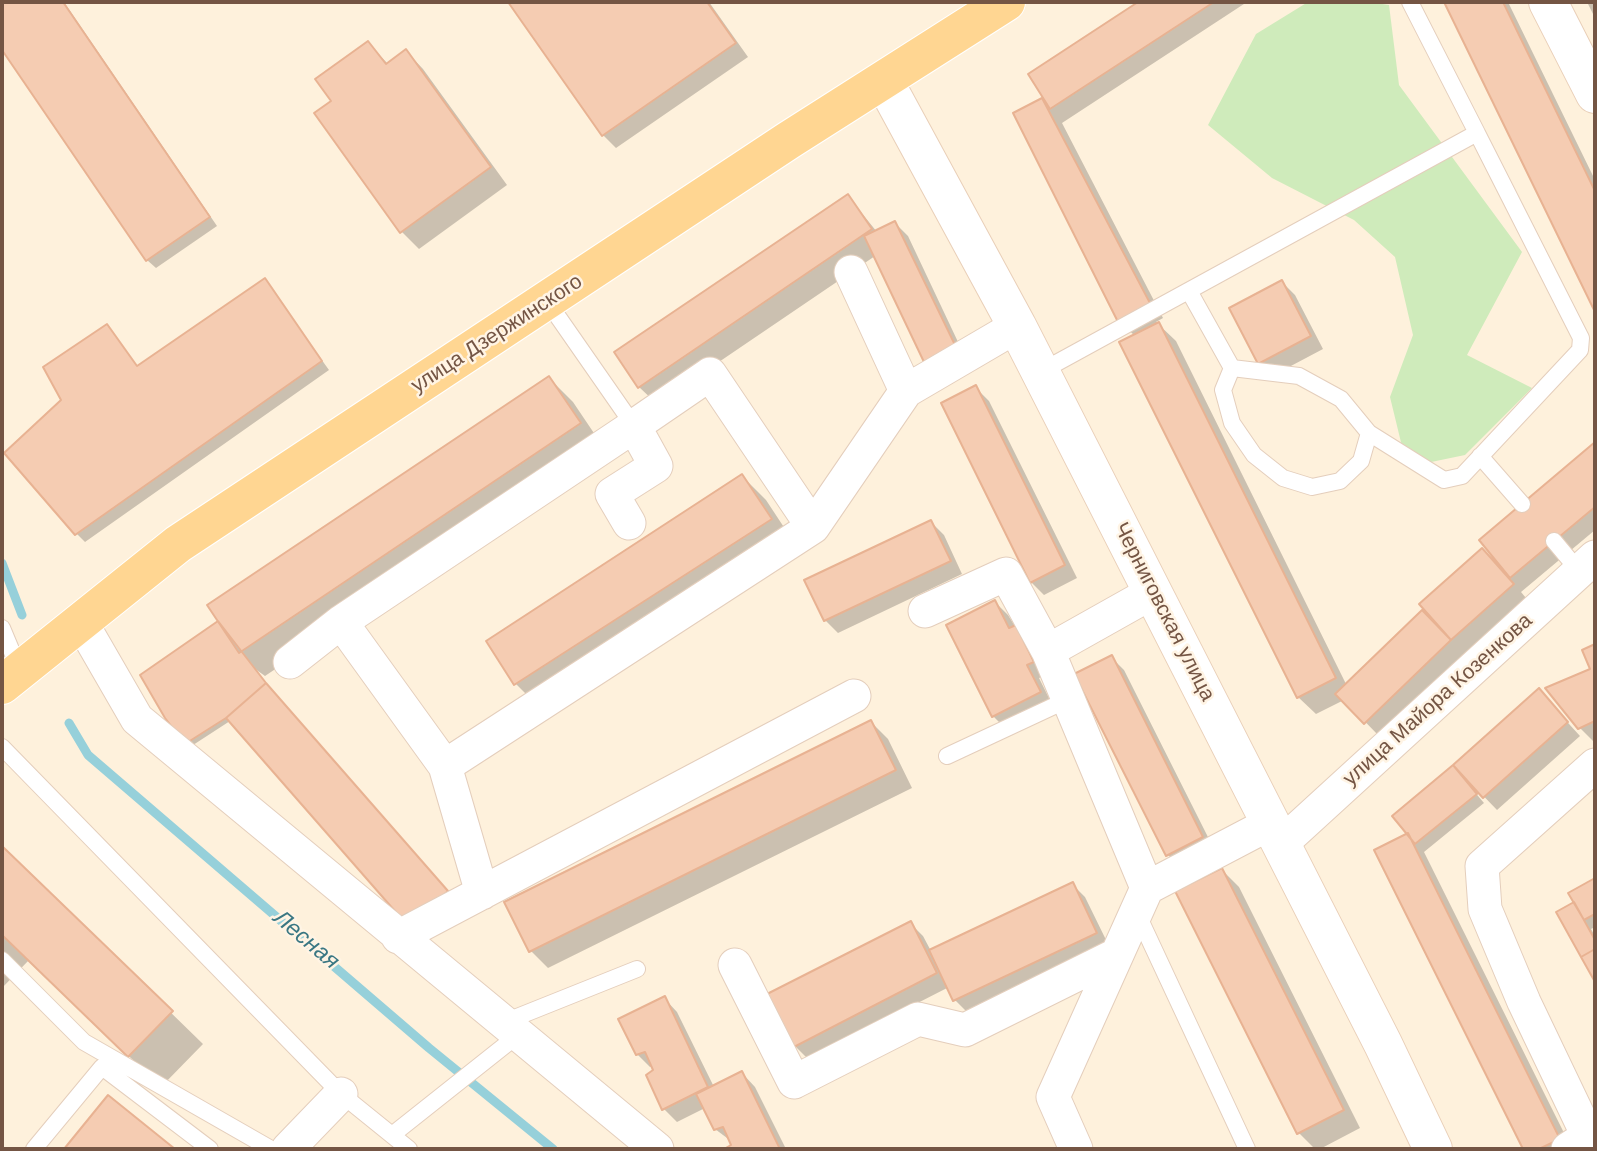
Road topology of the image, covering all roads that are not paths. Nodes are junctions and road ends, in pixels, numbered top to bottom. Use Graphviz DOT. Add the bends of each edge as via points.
graph roads {
  1 [pos="1006,2"];
  2 [pos="1410,2"];
  3 [pos="1548,2"];
  4 [pos="884,81"];
  5 [pos="1595,93"];
  6 [pos="1477,133"];
  7 [pos="851,272"];
  8 [pos="1189,291"];
  9 [pos="547,300"];
  10 [pos="1017,326"];
  11 [pos="1232,368"];
  12 [pos="1041,372"];
  13 [pos="906,391"];
  14 [pos="634,426"];
  15 [pos="1370,433"];
  16 [pos="1480,456"];
  17 [pos="1522,503"];
  18 [pos="629,523"];
  19 [pos="813,527"];
  20 [pos="1554,541"];
  21 [pos="1587,564"];
  22 [pos="1153,592"];
  23 [pos="925,611"];
  24 [pos="81,622"];
  25 [pos="341,622"];
  26 [pos="2,628"];
  27 [pos="1048,651"];
  28 [pos="290,662"];
  29 [pos="11,678"];
  30 [pos="854,696"];
  31 [pos="1069,699"];
  32 [pos="2,747"];
  33 [pos="947,756"];
  34 [pos="1595,765"];
  35 [pos="445,766"];
  36 [pos="1276,834"];
  37 [pos="482,893"];
  38 [pos="1142,900"];
  39 [pos="398,937"];
  40 [pos="1116,955"];
  41 [pos="2,960"];
  42 [pos="735,965"];
  43 [pos="637,969"];
  44 [pos="510,1029"];
  45 [pos="341,1094"];
  46 [pos="392,1135"];
  47 [pos="1584,1138"];
  48 [pos="1073,1148"];
  49 [pos="34,1149"];
  50 [pos="210,1149"];
  51 [pos="271,1149"];
  52 [pos="288,1149"];
  53 [pos="409,1149"];
  54 [pos="657,1149"];
  55 [pos="1247,1149"];
  56 [pos="1433,1149"];
  1 -- 4 [label="main road, улица Дзержинского"];
  2 -- 6 [label="lane"];
  3 -- 5 [label="main road"];
  4 -- 9 [label="main road, улица Дзержинского"];
  4 -- 10 [label="main road, Черниговская улица"];
  6 -- 8 [label="lane"];
  6 -- 16 [label="lane" via="1581,338 1580,350"];
  7 -- 13 [label="street"];
  8 -- 11 [label="lane"];
  8 -- 12 [label="lane"];
  9 -- 14 [label="lane"];
  9 -- 24 [label="main road, улица Дзержинского" via="178,544"];
  10 -- 12 [label="main road, Черниговская улица"];
  10 -- 13 [label="street"];
  11 -- 15 [label="lane" via="1299,376 1341,399"];
  11 -- 15 [label="lane" via="1223,390 1232,423 1254,455 1283,478 1312,487 1340,481 1361,461"];
  12 -- 22 [label="main road, Черниговская улица"];
  13 -- 19 [label="street"];
  14 -- 18 [label="street" via="656,466 612,494"];
  14 -- 19 [label="street" via="710,374"];
  14 -- 25 [label="street"];
  15 -- 16 [label="lane" via="1444,480 1462,476"];
  16 -- 17 [label="lane"];
  19 -- 35 [label="street"];
  20 -- 21 [label="lane"];
  21 -- 36 [label="street, улица Майора Козенкова"];
  22 -- 27 [label="street"];
  22 -- 36 [label="main road, Черниговская улица"];
  23 -- 27 [label="street" via="1006,573"];
  24 -- 29 [label="main road, улица Дзержинского"];
  24 -- 39 [label="street" via="137,719"];
  25 -- 28 [label="street"];
  25 -- 35 [label="street"];
  26 -- 29 [label="lane"];
  27 -- 31 [label="street"];
  30 -- 37 [label="street"];
  31 -- 33 [label="lane"];
  31 -- 38 [label="street"];
  32 -- 45 [label="lane"];
  34 -- 47 [label="street" via="1482,866 1485,909"];
  35 -- 37 [label="street"];
  36 -- 38 [label="street, улица Майора Козенкова"];
  36 -- 56 [label="main road, Черниговская улица"];
  37 -- 39 [label="street"];
  38 -- 40 [label="street"];
  38 -- 55 [label="lane"];
  39 -- 44 [label="street"];
  40 -- 42 [label="street" via="965,1030 918,1018 794,1082"];
  40 -- 48 [label="street" via="1053,1097"];
  41 -- 51 [label="lane" via="85,1042"];
  43 -- 44 [label="lane"];
  44 -- 46 [label="lane"];
  44 -- 54 [label="street"];
  45 -- 46 [label="lane"];
  45 -- 52 [label="street"];
  46 -- 53 [label="lane"];
  49 -- 50 [label="lane" via="102,1067"];
}
